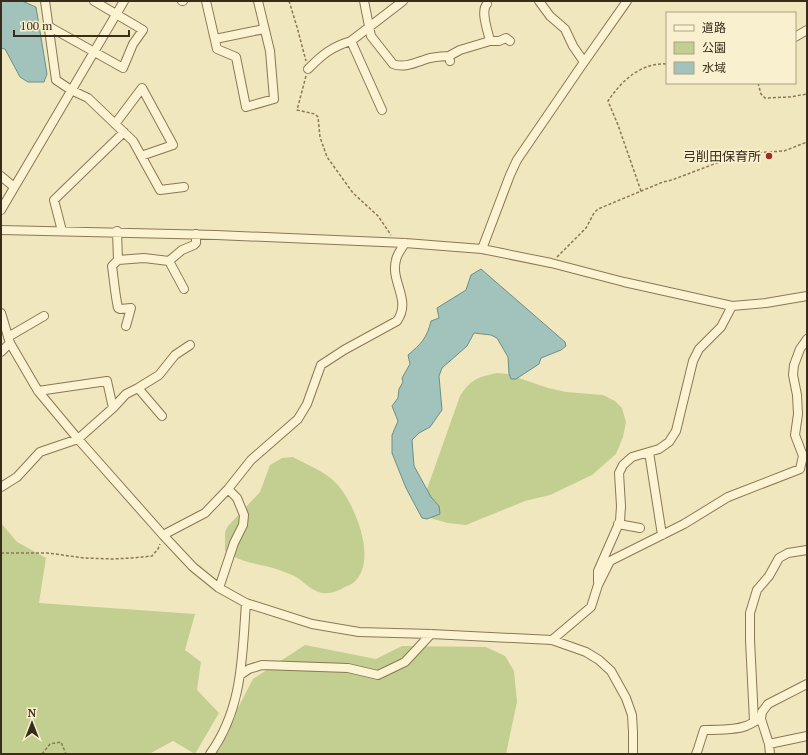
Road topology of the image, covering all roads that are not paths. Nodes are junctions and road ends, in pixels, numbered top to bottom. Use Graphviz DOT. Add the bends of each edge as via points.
graph roads {
  1 [pos="45,1"];
  2 [pos="94,1"];
  3 [pos="124,1"];
  4 [pos="206,1"];
  5 [pos="258,1"];
  6 [pos="364,1"];
  7 [pos="403,1"];
  8 [pos="539,1"];
  9 [pos="627,1"];
  10 [pos="488,4"];
  11 [pos="116,14"];
  12 [pos="48,26"];
  13 [pos="368,27"];
  14 [pos="264,29"];
  15 [pos="807,30"];
  16 [pos="796,36"];
  17 [pos="214,39"];
  18 [pos="490,40"];
  19 [pos="351,41"];
  20 [pos="510,41"];
  21 [pos="94,52"];
  22 [pos="584,62"];
  23 [pos="308,69"];
  24 [pos="71,90"];
  25 [pos="382,110"];
  26 [pos="115,124"];
  27 [pos="124,132"];
  28 [pos="142,156"];
  29 [pos="1,176"];
  30 [pos="14,187"];
  31 [pos="184,187"];
  32 [pos="1,210"];
  33 [pos="1,230"];
  34 [pos="62,231"];
  35 [pos="117,232"];
  36 [pos="196,234"];
  37 [pos="401,243"];
  38 [pos="482,249"];
  39 [pos="118,260"];
  40 [pos="169,261"];
  41 [pos="184,289"];
  42 [pos="807,296"];
  43 [pos="732,306"];
  44 [pos="1,314"];
  45 [pos="44,316"];
  46 [pos="126,326"];
  47 [pos="807,339"];
  48 [pos="9,340"];
  49 [pos="190,345"];
  50 [pos="1,352"];
  51 [pos="138,388"];
  52 [pos="38,391"];
  53 [pos="113,408"];
  54 [pos="162,416"];
  55 [pos="78,439"];
  56 [pos="649,452"];
  57 [pos="805,456"];
  58 [pos="1,487"];
  59 [pos="228,489"];
  60 [pos="618,524"];
  61 [pos="640,528"];
  62 [pos="163,535"];
  63 [pos="662,535"];
  64 [pos="807,550"];
  65 [pos="598,585"];
  66 [pos="219,588"];
  67 [pos="246,604"];
  68 [pos="431,634"];
  69 [pos="552,640"];
  70 [pos="240,675"];
  71 [pos="807,684"];
  72 [pos="757,720"];
  73 [pos="807,736"];
  74 [pos="769,744"];
  75 [pos="210,754"];
  76 [pos="633,754"];
  77 [pos="696,754"];
  78 [pos="770,754"];
  1 -- 12 [label="street"];
  2 -- 11 [label="street"];
  3 -- 11 [label="street"];
  4 -- 17 [label="street"];
  5 -- 14 [label="street"];
  6 -- 13 [label="street"];
  7 -- 13 [label="street"];
  8 -- 22 [label="street" via="550,16 565,29"];
  9 -- 22 [label="street"];
  10 -- 18 [label="street" via="484,7 484,12"];
  11 -- 21 [label="street"];
  11 -- 21 [label="street" via="142,30 123,68"];
  12 -- 21 [label="street"];
  12 -- 24 [label="street" via="56,80"];
  13 -- 18 [label="street" via="371,36 393,64 398,66 431,58 450,58 460,50"];
  13 -- 19 [label="street"];
  14 -- 17 [label="street"];
  14 -- 17 [label="street" via="270,51 274,99 246,107 236,57 217,49"];
  15 -- 16 [label="street"];
  18 -- 20 [label="street" via="506,38"];
  19 -- 23 [label="street" via="338,45 324,54"];
  19 -- 25 [label="street"];
  21 -- 24 [label="street"];
  22 -- 38 [label="street" via="517,160"];
  24 -- 26 [label="street" via="88,98"];
  24 -- 30 [label="street"];
  26 -- 27 [label="street"];
  26 -- 28 [label="street" via="142,88 173,145"];
  27 -- 28 [label="street"];
  27 -- 34 [label="street" via="54,200"];
  28 -- 31 [label="street" via="160,190"];
  29 -- 30 [label="street"];
  30 -- 32 [label="street"];
  33 -- 34 [label="street"];
  34 -- 35 [label="street"];
  35 -- 36 [label="street"];
  35 -- 39 [label="street"];
  36 -- 37 [label="street"];
  36 -- 40 [label="street" via="194,245 182,250"];
  37 -- 38 [label="street"];
  37 -- 59 [label="street" via="395,270 403,306 397,322 321,365 307,404 298,419 251,460"];
  38 -- 43 [label="street"];
  39 -- 40 [label="street" via="144,258"];
  39 -- 46 [label="street" via="112,266 114,287 118,308 131,308"];
  40 -- 41 [label="street"];
  42 -- 43 [label="street"];
  43 -- 56 [label="street" via="721,327 699,349 693,361 676,431 669,442"];
  44 -- 48 [label="street"];
  45 -- 48 [label="street"];
  47 -- 57 [label="street" via="800,349 793,375 798,414 795,435"];
  48 -- 50 [label="street"];
  48 -- 52 [label="street"];
  49 -- 51 [label="street" via="180,350 159,375"];
  51 -- 53 [label="street" via="126,394"];
  51 -- 54 [label="street"];
  52 -- 53 [label="street" via="107,381"];
  52 -- 55 [label="street"];
  53 -- 55 [label="street"];
  55 -- 58 [label="street" via="40,452 17,478"];
  55 -- 62 [label="street"];
  56 -- 60 [label="street" via="632,457 623,465 620,472 621,506"];
  56 -- 63 [label="street"];
  57 -- 63 [label="street" via="800,469 728,497"];
  59 -- 62 [label="street" via="205,513"];
  59 -- 66 [label="street" via="237,498 244,515 243,525 234,543"];
  60 -- 61 [label="street"];
  60 -- 65 [label="street" via="598,571"];
  62 -- 66 [label="street"];
  63 -- 65 [label="street" via="610,560"];
  64 -- 72 [label="street" via="788,553 779,558 757,590 750,613"];
  65 -- 69 [label="street" via="591,606"];
  66 -- 67 [label="street"];
  67 -- 68 [label="street" via="312,624 359,632"];
  67 -- 70 [label="street"];
  68 -- 69 [label="street"];
  68 -- 70 [label="street" via="405,662 378,675 348,668 262,665"];
  69 -- 76 [label="street" via="586,652 611,671 632,715"];
  70 -- 75 [label="street" via="228,722 218,744"];
  71 -- 72 [label="street" via="768,704"];
  72 -- 74 [label="street"];
  72 -- 77 [label="street" via="746,726 704,730"];
  73 -- 74 [label="street"];
  74 -- 78 [label="street"];
}
